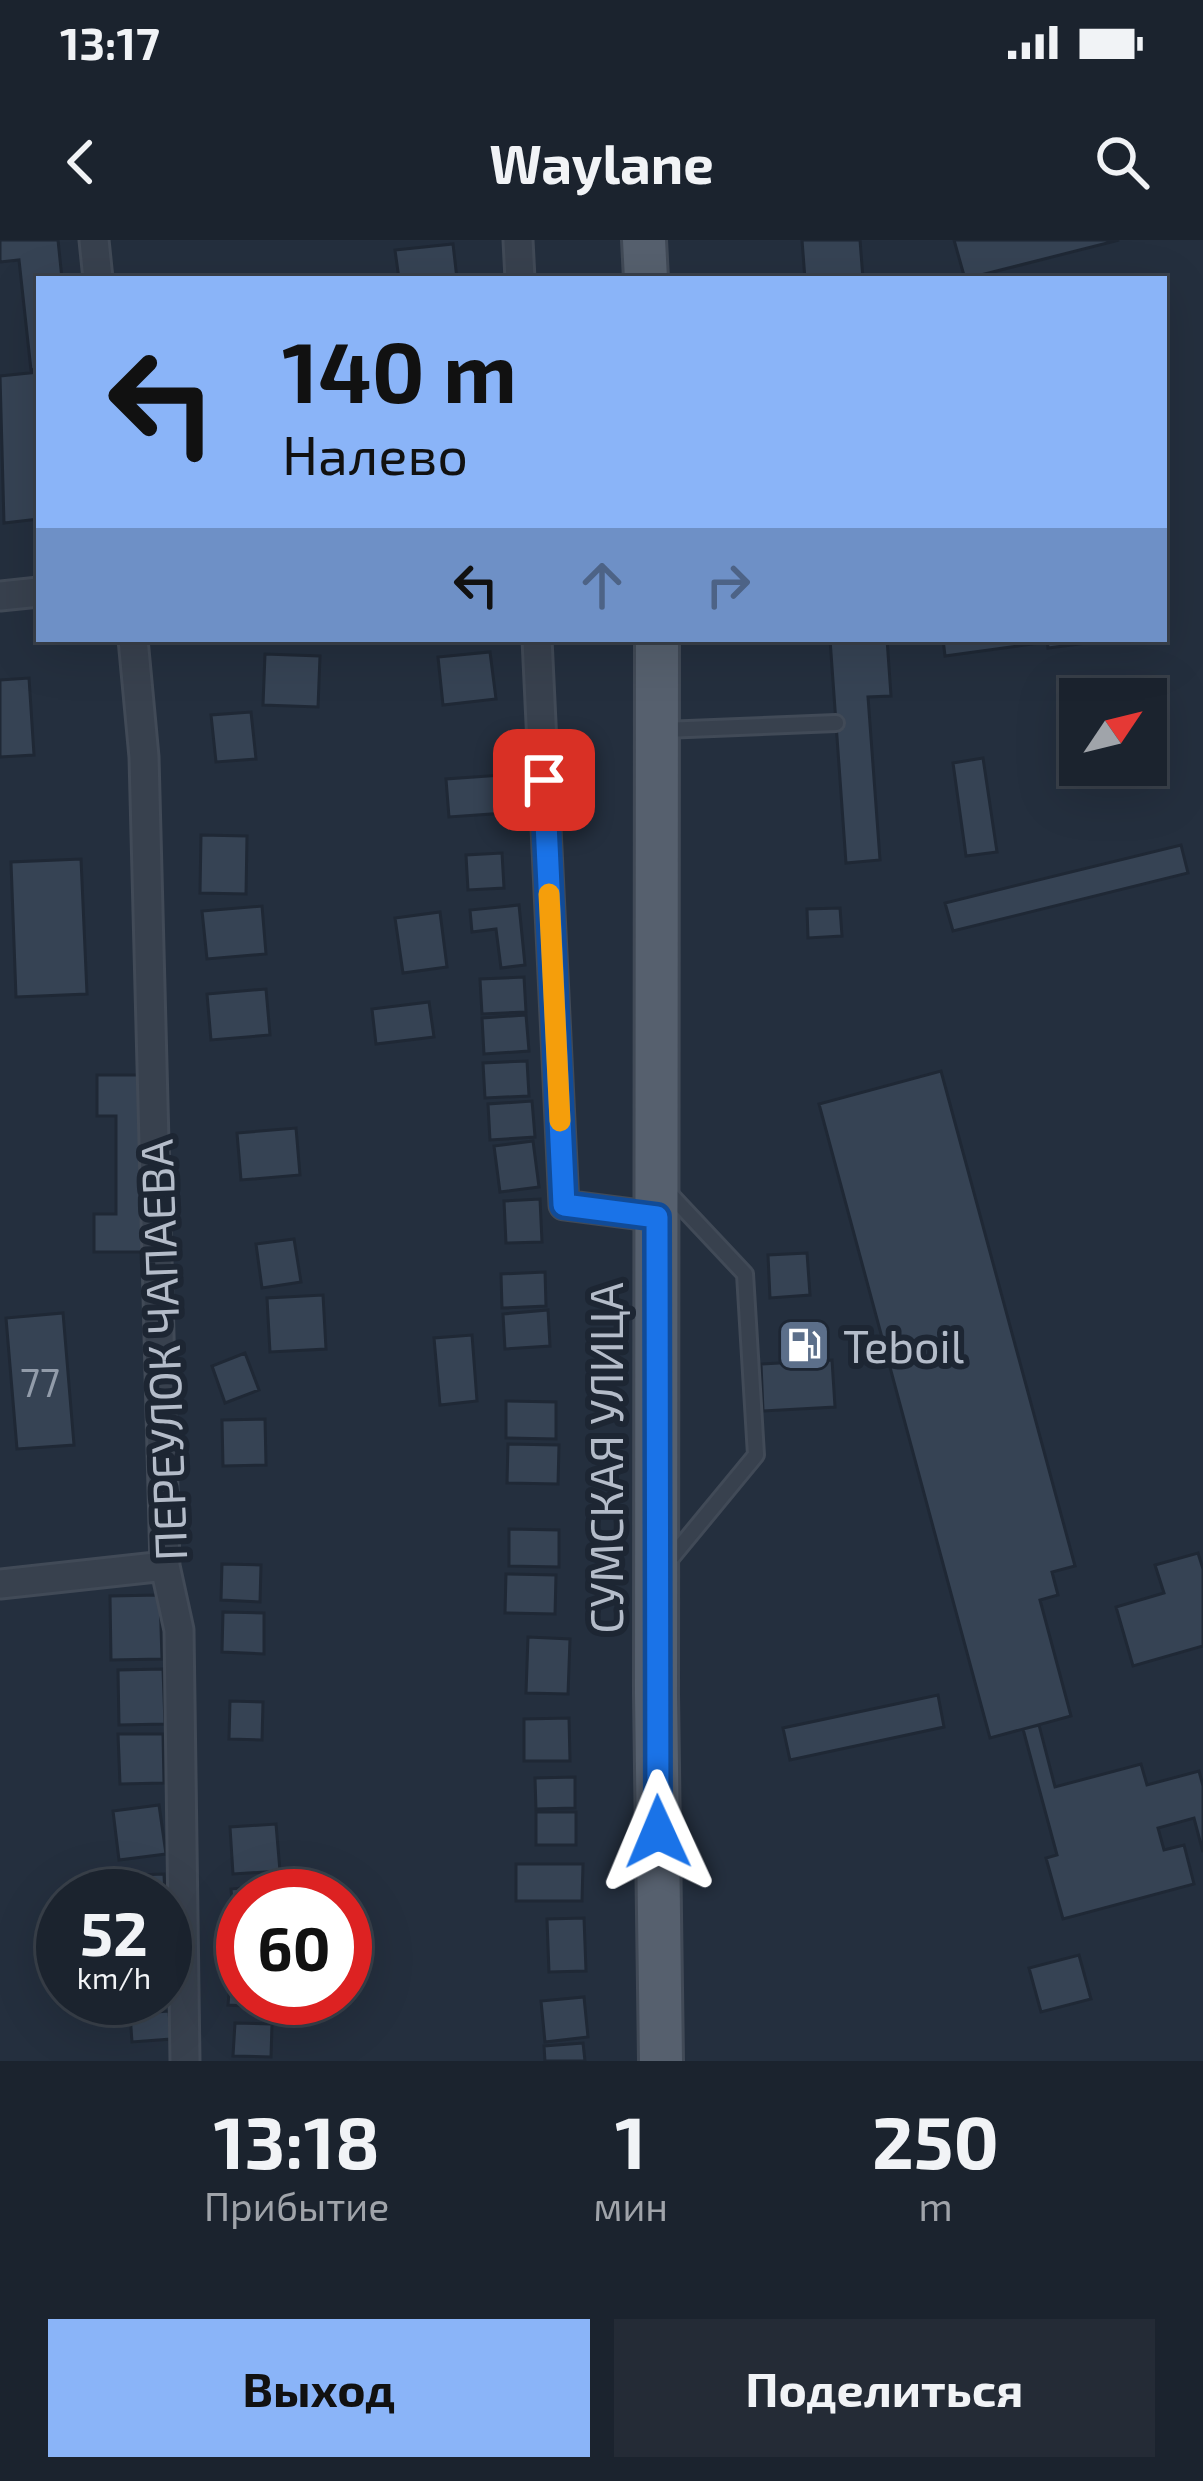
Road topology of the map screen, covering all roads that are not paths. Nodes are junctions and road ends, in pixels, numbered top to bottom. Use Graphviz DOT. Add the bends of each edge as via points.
graph roads {
  1 [pos="94,240"];
  2 [pos="518,240"];
  3 [pos="644,240"];
  4 [pos="98,276"];
  5 [pos="520,276"];
  6 [pos="646,276"];
  7 [pos="36,592"];
  8 [pos="0,596"];
  9 [pos="133,642"];
  10 [pos="537,642"];
  11 [pos="657,642"];
  12 [pos="836,723"];
  13 [pos="658,730"];
  14 [pos="657,1198"];
  15 [pos="166,1566"];
  16 [pos="656,1576"];
  17 [pos="0,1584"];
  18 [pos="185,2061"];
  19 [pos="661,2061"];
  1 -- 4 [label="street"];
  2 -- 5 [label="street"];
  3 -- 6 [label="main road"];
  7 -- 8 [label="street"];
  9 -- 15 [label="street, ПЕРЕУЛОК ЧАПАЕВА" via="145,781"];
  10 -- 14 [label="street" via="564,1205"];
  11 -- 13 [label="main road, СУМСКАЯ УЛИЦА"];
  12 -- 13 [label="lane"];
  13 -- 14 [label="main road, СУМСКАЯ УЛИЦА"];
  14 -- 16 [label="main road, СУМСКАЯ УЛИЦА"];
  14 -- 16 [label="lane" via="745,1274 756,1455"];
  15 -- 17 [label="street"];
  15 -- 18 [label="street, ПЕРЕУЛОК ЧАПАЕВА" via="178,1630"];
  16 -- 19 [label="main road, СУМСКАЯ УЛИЦА"];
}
